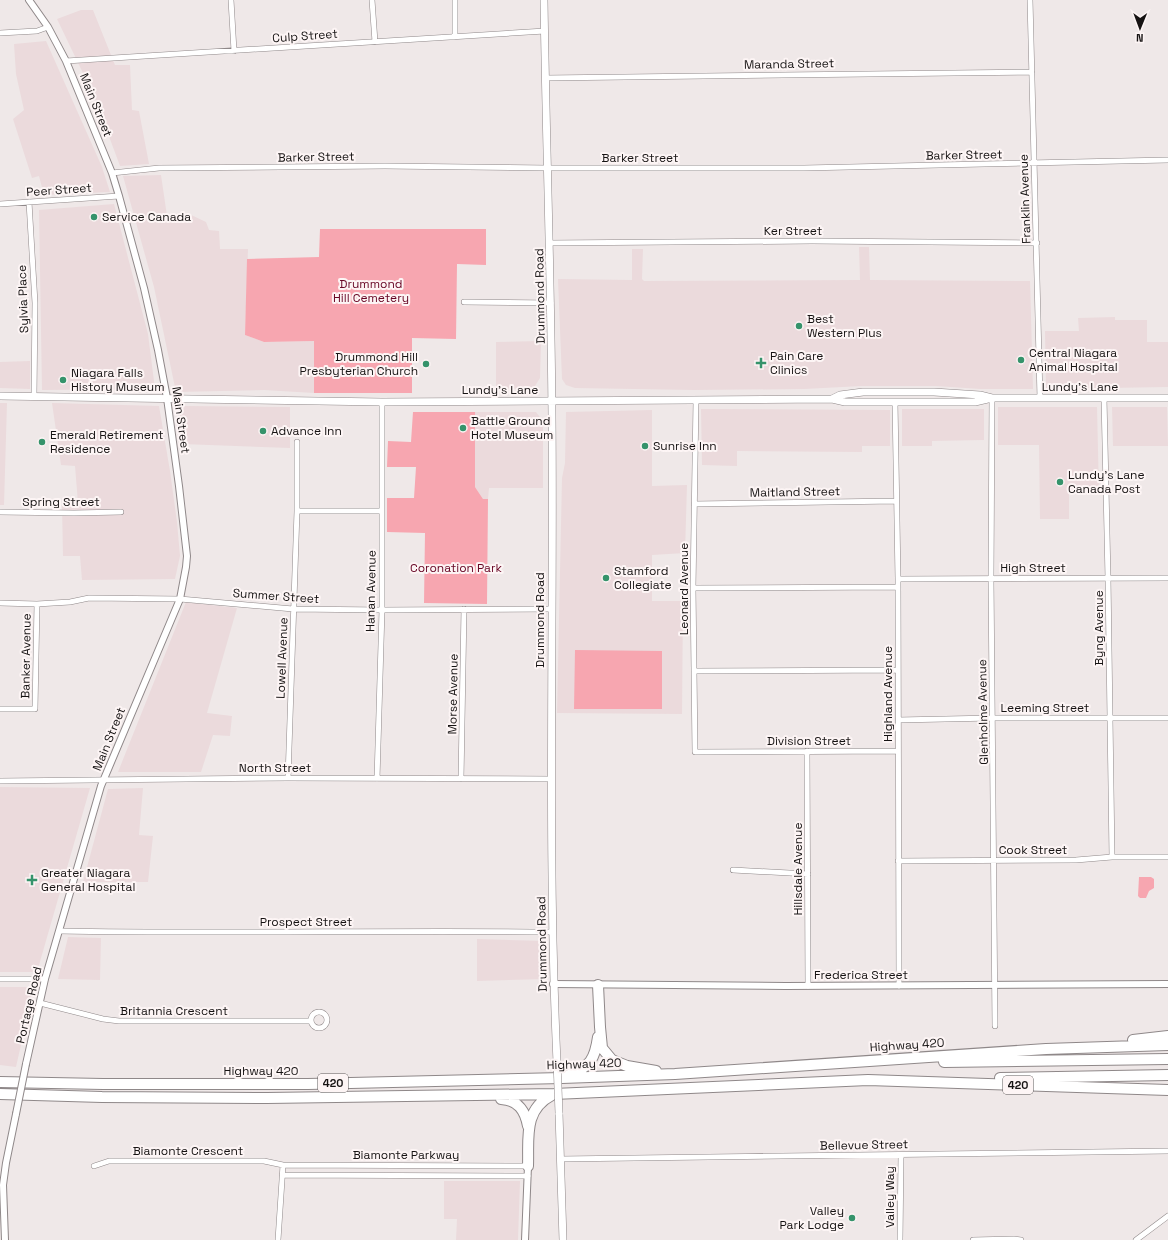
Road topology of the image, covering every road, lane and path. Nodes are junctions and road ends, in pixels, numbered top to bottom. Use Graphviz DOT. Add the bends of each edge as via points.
graph roads {
  1 [pos="29,0"];
  2 [pos="231,0"];
  3 [pos="372,0"];
  4 [pos="455,0"];
  5 [pos="544,0"];
  6 [pos="1030,0"];
  7 [pos="48,27"];
  8 [pos="545,31"];
  9 [pos="0,33"];
  10 [pos="456,37"];
  11 [pos="374,42"];
  12 [pos="234,51"];
  13 [pos="66,61"];
  14 [pos="1032,72"];
  15 [pos="546,78"];
  16 [pos="1168,160"];
  17 [pos="1034,164"];
  18 [pos="547,168"];
  19 [pos="112,173"];
  20 [pos="119,196"];
  21 [pos="29,202"];
  22 [pos="0,204"];
  23 [pos="550,243"];
  24 [pos="1037,243"];
  25 [pos="464,302"];
  26 [pos="551,303"];
  27 [pos="0,396"];
  28 [pos="34,396"];
  29 [pos="167,398"];
  30 [pos="992,398"];
  31 [pos="1040,398"];
  32 [pos="1104,398"];
  33 [pos="1168,398"];
  34 [pos="832,400"];
  35 [pos="552,401"];
  36 [pos="696,401"];
  37 [pos="382,402"];
  38 [pos="895,402"];
  39 [pos="297,442"];
  40 [pos="896,501"];
  41 [pos="694,504"];
  42 [pos="297,511"];
  43 [pos="382,511"];
  44 [pos="0,512"];
  45 [pos="121,512"];
  46 [pos="1108,578"];
  47 [pos="1168,578"];
  48 [pos="991,579"];
  49 [pos="898,580"];
  50 [pos="898,586"];
  51 [pos="693,588"];
  52 [pos="180,599"];
  53 [pos="0,603"];
  54 [pos="36,604"];
  55 [pos="293,609"];
  56 [pos="464,609"];
  57 [pos="551,609"];
  58 [pos="382,610"];
  59 [pos="898,670"];
  60 [pos="694,672"];
  61 [pos="0,709"];
  62 [pos="993,718"];
  63 [pos="1109,718"];
  64 [pos="1168,718"];
  65 [pos="898,720"];
  66 [pos="807,751"];
  67 [pos="898,751"];
  68 [pos="720,753"];
  69 [pos="288,778"];
  70 [pos="377,779"];
  71 [pos="551,779"];
  72 [pos="461,780"];
  73 [pos="0,781"];
  74 [pos="104,781"];
  75 [pos="1112,857"];
  76 [pos="1168,857"];
  77 [pos="994,860"];
  78 [pos="898,861"];
  79 [pos="733,870"];
  80 [pos="808,874"];
  81 [pos="59,931"];
  82 [pos="553,932"];
  83 [pos="0,979"];
  84 [pos="45,979"];
  85 [pos="554,984"];
  86 [pos="1168,984"];
  87 [pos="598,985"];
  88 [pos="995,985"];
  89 [pos="808,986"];
  90 [pos="899,986"];
  91 [pos="40,1004"];
  92 [pos="310,1021"];
  93 [pos="995,1026"];
  94 [pos="600,1027"];
  95 [pos="1168,1036"];
  96 [pos="1168,1045"];
  97 [pos="1046,1049"];
  98 [pos="1168,1059"];
  99 [pos="828,1064"];
  100 [pos="675,1074"];
  101 [pos="1168,1076"];
  102 [pos="562,1078"];
  103 [pos="868,1080"];
  104 [pos="0,1082"];
  105 [pos="1168,1090"];
  106 [pos="0,1094"];
  107 [pos="554,1094"];
  108 [pos="478,1096"];
  109 [pos="529,1131"];
  110 [pos="1168,1151"];
  111 [pos="901,1155"];
  112 [pos="561,1159"];
  113 [pos="94,1166"];
  114 [pos="283,1166"];
  115 [pos="528,1171"];
  116 [pos="282,1175"];
  117 [pos="1168,1216"];
  118 [pos="5,1240"];
  119 [pos="278,1240"];
  120 [pos="526,1240"];
  121 [pos="563,1240"];
  122 [pos="900,1240"];
  123 [pos="973,1240"];
  124 [pos="1021,1240"];
  125 [pos="1136,1240"];
  1 -- 7 [label="street, Main Street"];
  2 -- 12 [label="street"];
  3 -- 11 [label="street"];
  4 -- 10 [label="street"];
  5 -- 8 [label="main road, Drummond Road"];
  6 -- 14 [label="street, Franklin Avenue"];
  7 -- 9 [label="street" via="37,31"];
  7 -- 13 [label="street, Main Street"];
  8 -- 10 [label="street, Culp Street"];
  8 -- 15 [label="main road, Drummond Road"];
  10 -- 11 [label="street, Culp Street"];
  11 -- 12 [label="street, Culp Street"];
  12 -- 13 [label="street, Culp Street"];
  13 -- 19 [label="street, Main Street"];
  14 -- 15 [label="street, Maranda Street"];
  14 -- 17 [label="street, Franklin Avenue"];
  15 -- 18 [label="main road, Drummond Road"];
  16 -- 17 [label="street, Barker Street"];
  17 -- 18 [label="street, Barker Street" via="796,168"];
  17 -- 24 [label="street, Franklin Avenue"];
  18 -- 19 [label="street, Barker Street" via="159,168"];
  18 -- 23 [label="main road, Drummond Road"];
  19 -- 20 [label="street, Main Street"];
  20 -- 21 [label="street, Peer Street"];
  20 -- 29 [label="street, Main Street" via="144,288"];
  21 -- 22 [label="street, Peer Street"];
  21 -- 28 [label="street, Sylvia Place" via="34,303"];
  23 -- 24 [label="street, Ker Street"];
  23 -- 26 [label="main road, Drummond Road"];
  24 -- 31 [label="street, Franklin Avenue"];
  25 -- 26 [label="street"];
  26 -- 35 [label="main road, Drummond Road"];
  27 -- 28 [label="main road, Lundy's Lane"];
  28 -- 29 [label="main road, Lundy's Lane"];
  29 -- 37 [label="main road, Lundy's Lane"];
  29 -- 52 [label="street, Main Street" via="186,549 186,567"];
  30 -- 31 [label="main road, Lundy's Lane"];
  30 -- 34 [label="main road, Lundy's Lane" via="934,392 863,392 840,394"];
  30 -- 38 [label="main road, Lundy's Lane" via="975,402"];
  30 -- 48 [label="street, Glenholme Avenue"];
  31 -- 32 [label="main road, Lundy's Lane"];
  32 -- 33 [label="main road, Lundy's Lane"];
  32 -- 46 [label="street, Byng Avenue"];
  34 -- 36 [label="main road, Lundy's Lane"];
  34 -- 38 [label="main road, Lundy's Lane"];
  35 -- 36 [label="main road, Lundy's Lane"];
  35 -- 37 [label="main road, Lundy's Lane"];
  35 -- 57 [label="main road, Drummond Road"];
  36 -- 41 [label="street, Leonard Avenue"];
  37 -- 43 [label="street, Hanan Avenue"];
  38 -- 40 [label="street, Highland Avenue"];
  39 -- 42 [label="street, Lowell Avenue"];
  40 -- 41 [label="street, Maitland Street"];
  40 -- 49 [label="street, Highland Avenue"];
  41 -- 51 [label="street, Leonard Avenue"];
  42 -- 43 [label="street"];
  42 -- 55 [label="street, Lowell Avenue"];
  43 -- 58 [label="street, Hanan Avenue"];
  44 -- 45 [label="street, Spring Street"];
  46 -- 47 [label="street, High Street"];
  46 -- 48 [label="street, High Street"];
  46 -- 63 [label="street, Byng Avenue"];
  48 -- 49 [label="street, High Street"];
  48 -- 62 [label="street, Glenholme Avenue"];
  49 -- 50 [label="street, Highland Avenue"];
  50 -- 51 [label="street"];
  50 -- 59 [label="street, Highland Avenue"];
  51 -- 60 [label="street, Leonard Avenue"];
  52 -- 54 [label="street, Summer Street" via="89,598"];
  52 -- 55 [label="street, Summer Street"];
  52 -- 74 [label="street, Main Street"];
  53 -- 54 [label="street, Summer Street"];
  54 -- 61 [label="street, Banker Avenue" via="35,710"];
  55 -- 58 [label="street, Summer Street"];
  55 -- 69 [label="street, Lowell Avenue"];
  56 -- 57 [label="street, Summer Street"];
  56 -- 58 [label="street, Summer Street"];
  56 -- 72 [label="street, Morse Avenue"];
  57 -- 71 [label="main road, Drummond Road"];
  58 -- 70 [label="street, Hanan Avenue"];
  59 -- 60 [label="street"];
  59 -- 65 [label="street, Highland Avenue"];
  60 -- 68 [label="street, Leonard Avenue" via="695,752"];
  62 -- 63 [label="street, Leeming Street"];
  62 -- 65 [label="street, Leeming Street"];
  62 -- 77 [label="street, Glenholme Avenue"];
  63 -- 64 [label="street, Leeming Street"];
  63 -- 75 [label="street, Byng Avenue"];
  65 -- 67 [label="street, Highland Avenue"];
  66 -- 67 [label="street, Division Street"];
  66 -- 68 [label="street, Division Street"];
  66 -- 80 [label="street, Hillsdale Avenue"];
  67 -- 78 [label="street, Highland Avenue"];
  69 -- 70 [label="street, North Street"];
  69 -- 74 [label="street, North Street"];
  70 -- 72 [label="street, North Street"];
  71 -- 72 [label="street, North Street"];
  71 -- 82 [label="main road, Drummond Road"];
  73 -- 74 [label="street, North Street"];
  74 -- 81 [label="street, Portage Road"];
  75 -- 76 [label="street, Cook Street"];
  75 -- 77 [label="street, Cook Street" via="1076,860"];
  77 -- 78 [label="street, Cook Street"];
  77 -- 88 [label="street, Glenholme Avenue"];
  78 -- 90 [label="street, Highland Avenue"];
  79 -- 80 [label="street"];
  80 -- 89 [label="street, Hillsdale Avenue"];
  81 -- 82 [label="street, Prospect Street"];
  81 -- 84 [label="street, Portage Road"];
  82 -- 85 [label="main road, Drummond Road"];
  83 -- 84 [label="street"];
  84 -- 91 [label="street, Portage Road"];
  85 -- 87 [label="street, Frederica Street"];
  85 -- 112 [label="main road, Drummond Road, bridge"];
  86 -- 88 [label="street, Frederica Street"];
  87 -- 89 [label="street, Frederica Street"];
  87 -- 94 [label="highway"];
  88 -- 90 [label="street, Frederica Street"];
  88 -- 93 [label="street, Glenholme Avenue"];
  89 -- 90 [label="street, Frederica Street"];
  91 -- 92 [label="street, Britannia Crescent" via="119,1021"];
  91 -- 118 [label="street, Portage Road, bridge" via="6,1163 3,1185"];
  94 -- 100 [label="highway" via="602,1048 612,1060 627,1066"];
  94 -- 102 [label="highway" via="592,1061"];
  95 -- 97 [label="highway"];
  96 -- 97 [label="highway, Highway 420 / 420"];
  97 -- 99 [label="highway, Highway 420 / 420"];
  98 -- 99 [label="highway"];
  99 -- 100 [label="highway, Highway 420 / 420"];
  100 -- 102 [label="highway, Highway 420 / 420"];
  101 -- 103 [label="highway"];
  102 -- 104 [label="highway, Highway 420 / 420" via="308,1084"];
  103 -- 105 [label="highway, 420"];
  103 -- 107 [label="highway, 420"];
  106 -- 108 [label="highway, 420" via="260,1098"];
  107 -- 108 [label="highway, 420"];
  107 -- 109 [label="highway" via="544,1099 532,1114"];
  108 -- 109 [label="highway" via="514,1102 524,1111"];
  109 -- 115 [label="highway"];
  110 -- 111 [label="street, Bellevue Street"];
  111 -- 112 [label="street, Bellevue Street"];
  111 -- 122 [label="street, Valley Way"];
  112 -- 121 [label="main road, Drummond Road"];
  113 -- 114 [label="street, Biamonte Crescent" via="109,1161 264,1161"];
  114 -- 115 [label="street, Biamonte Parkway"];
  114 -- 116 [label="street"];
  115 -- 116 [label="street, Biamonte Parkway"];
  115 -- 120 [label="street"];
  116 -- 119 [label="street"];
  117 -- 125 [label="street"];
  123 -- 124 [label="street"];
}
